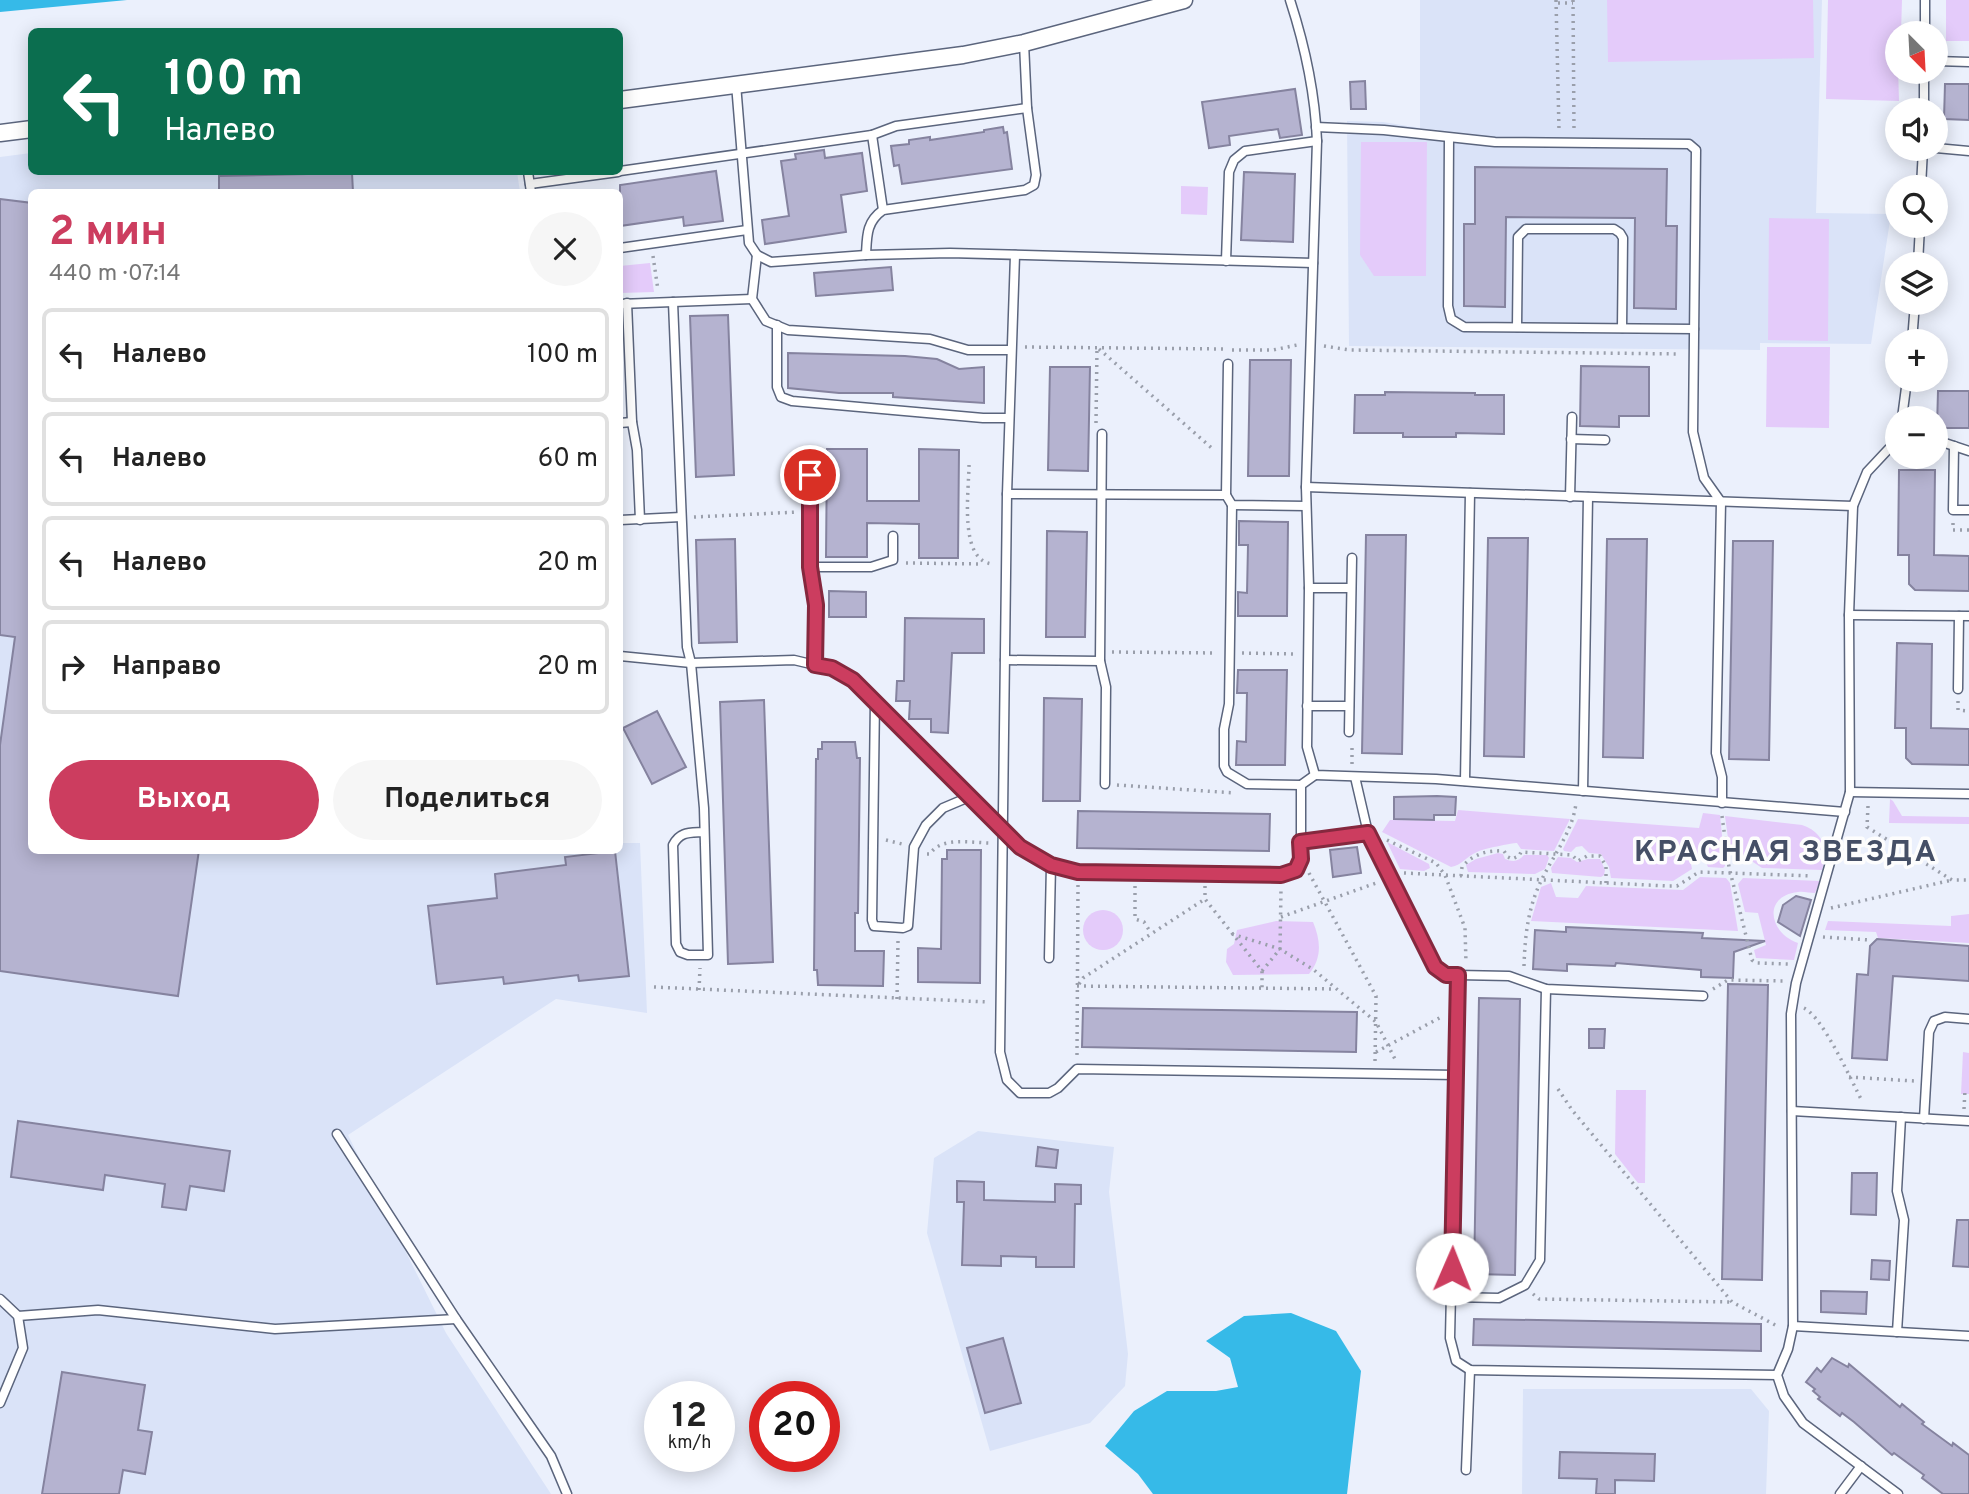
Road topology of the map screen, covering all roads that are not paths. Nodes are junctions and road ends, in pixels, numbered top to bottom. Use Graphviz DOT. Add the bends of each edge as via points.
graph roads {
  1 [pos="1184,0"];
  2 [pos="1290,0"];
  3 [pos="1925,0"];
  4 [pos="1925,21"];
  5 [pos="1024,43"];
  6 [pos="1948,61"];
  7 [pos="1969,62"];
  8 [pos="736,84"];
  9 [pos="623,100"];
  10 [pos="1027,108"];
  11 [pos="1316,127"];
  12 [pos="28,130"];
  13 [pos="0,133"];
  14 [pos="872,135"];
  15 [pos="1449,139"];
  16 [pos="1317,141"];
  17 [pos="1948,149"];
  18 [pos="1969,151"];
  19 [pos="741,154"];
  20 [pos="623,170"];
  21 [pos="598,175"];
  22 [pos="531,188"];
  23 [pos="883,210"];
  24 [pos="747,230"];
  25 [pos="623,248"];
  26 [pos="757,255"];
  27 [pos="1015,255"];
  28 [pos="866,256"];
  29 [pos="1226,261"];
  30 [pos="1313,263"];
  31 [pos="752,299"];
  32 [pos="673,302"];
  33 [pos="623,304"];
  34 [pos="777,325"];
  35 [pos="1517,327"];
  36 [pos="1622,328"];
  37 [pos="1694,329"];
  38 [pos="1011,350"];
  39 [pos="1228,364"];
  40 [pos="1572,417"];
  41 [pos="1009,418"];
  42 [pos="632,422"];
  43 [pos="623,423"];
  44 [pos="1102,434"];
  45 [pos="1571,439"];
  46 [pos="1605,440"];
  47 [pos="1948,444"];
  48 [pos="1954,446"];
  49 [pos="1969,451"];
  50 [pos="1885,453"];
  51 [pos="810,475"];
  52 [pos="1306,487"];
  53 [pos="1469,493"];
  54 [pos="1007,494"];
  55 [pos="1101,494"];
  56 [pos="1226,495"];
  57 [pos="1570,496"];
  58 [pos="1588,497"];
  59 [pos="1721,502"];
  60 [pos="1232,505"];
  61 [pos="1306,506"];
  62 [pos="1853,506"];
  63 [pos="1969,510"];
  64 [pos="681,517"];
  65 [pos="623,520"];
  66 [pos="640,520"];
  67 [pos="893,536"];
  68 [pos="1352,558"];
  69 [pos="810,567"];
  70 [pos="1309,588"];
  71 [pos="1351,588"];
  72 [pos="1849,615"];
  73 [pos="1964,616"];
  74 [pos="623,656"];
  75 [pos="1100,656"];
  76 [pos="1006,660"];
  77 [pos="691,663"];
  78 [pos="815,665"];
  79 [pos="1958,689"];
  80 [pos="875,701"];
  81 [pos="1307,706"];
  82 [pos="1349,706"];
  83 [pos="1349,732"];
  84 [pos="1315,775"];
  85 [pos="1354,777"];
  86 [pos="1465,781"];
  87 [pos="1105,784"];
  88 [pos="1301,785"];
  89 [pos="1580,791"];
  90 [pos="1850,792"];
  91 [pos="1969,794"];
  92 [pos="969,797"];
  93 [pos="1722,803"];
  94 [pos="1845,812"];
  95 [pos="704,832"];
  96 [pos="1004,832"];
  97 [pos="1368,833"];
  98 [pos="1300,842"];
  99 [pos="1051,865"];
  100 [pos="1049,958"];
  101 [pos="1461,975"];
  102 [pos="1545,989"];
  103 [pos="1703,996"];
  104 [pos="1969,1019"];
  105 [pos="1456,1075"];
  106 [pos="1792,1111"];
  107 [pos="1901,1117"];
  108 [pos="1924,1119"];
  109 [pos="1969,1121"];
  110 [pos="337,1134"];
  111 [pos="1451,1297"];
  112 [pos="0,1299"];
  113 [pos="18,1317"];
  114 [pos="456,1319"];
  115 [pos="1793,1330"];
  116 [pos="1897,1332"];
  117 [pos="1969,1336"];
  118 [pos="1470,1370"];
  119 [pos="1777,1376"];
  120 [pos="0,1403"];
  121 [pos="1861,1466"];
  122 [pos="1466,1470"];
  123 [pos="567,1494"];
  124 [pos="1840,1494"];
  125 [pos="1898,1494"];
  1 -- 5 [label="street"];
  2 -- 11 [label="lane" via="1306,56"];
  3 -- 4 [label="lane"];
  5 -- 8 [label="street"];
  5 -- 10 [label="lane"];
  6 -- 7 [label="lane"];
  8 -- 9 [label="street"];
  8 -- 19 [label="lane"];
  10 -- 14 [label="lane" via="896,126"];
  10 -- 23 [label="lane" via="1034,185"];
  11 -- 15 [label="lane"];
  11 -- 16 [label="lane"];
  12 -- 13 [label="street"];
  14 -- 19 [label="lane"];
  14 -- 23 [label="lane"];
  15 -- 35 [label="lane" via="1451,319 1464,327"];
  15 -- 37 [label="lane" via="1693,146"];
  16 -- 29 [label="lane" via="1245,151 1234,159 1229,172"];
  16 -- 30 [label="lane"];
  17 -- 18 [label="lane"];
  19 -- 20 [label="lane"];
  19 -- 24 [label="lane"];
  21 -- 22 [label="lane"];
  23 -- 28 [label="lane" via="867,228"];
  24 -- 25 [label="lane"];
  24 -- 26 [label="lane"];
  26 -- 28 [label="lane" via="771,262"];
  26 -- 31 [label="lane"];
  27 -- 28 [label="lane"];
  27 -- 29 [label="lane"];
  27 -- 38 [label="lane"];
  29 -- 30 [label="lane"];
  30 -- 52 [label="lane"];
  31 -- 32 [label="lane"];
  31 -- 34 [label="lane" via="766,321"];
  32 -- 33 [label="lane"];
  32 -- 64 [label="lane"];
  33 -- 42 [label="lane"];
  34 -- 38 [label="lane" via="788,330 930,339 968,350"];
  34 -- 41 [label="lane" via="781,397"];
  35 -- 36 [label="lane"];
  35 -- 36 [label="lane" via="1518,237 1526,229 1614,229 1622,238"];
  36 -- 37 [label="lane"];
  37 -- 59 [label="lane" via="1693,432 1704,478"];
  38 -- 41 [label="lane"];
  39 -- 56 [label="lane"];
  40 -- 45 [label="lane"];
  41 -- 54 [label="lane"];
  42 -- 43 [label="lane"];
  42 -- 66 [label="lane"];
  44 -- 55 [label="lane"];
  45 -- 46 [label="lane"];
  45 -- 57 [label="lane"];
  47 -- 48 [label="lane"];
  48 -- 49 [label="lane"];
  48 -- 63 [label="lane" via="1953,510"];
  50 -- 62 [label="lane" via="1867,472"];
  51 -- 69 [label="lane"];
  52 -- 53 [label="lane"];
  52 -- 61 [label="lane"];
  53 -- 57 [label="lane"];
  53 -- 86 [label="lane"];
  54 -- 55 [label="lane"];
  54 -- 76 [label="lane"];
  55 -- 56 [label="lane"];
  55 -- 75 [label="lane"];
  56 -- 60 [label="lane"];
  57 -- 58 [label="lane"];
  58 -- 59 [label="lane"];
  58 -- 89 [label="lane"];
  59 -- 62 [label="lane"];
  59 -- 93 [label="lane" via="1716,753"];
  60 -- 61 [label="lane"];
  60 -- 88 [label="lane" via="1224,766 1247,784"];
  61 -- 70 [label="lane"];
  62 -- 72 [label="lane"];
  64 -- 66 [label="lane"];
  64 -- 77 [label="lane"];
  65 -- 66 [label="lane"];
  67 -- 69 [label="lane" via="893,560 871,567"];
  68 -- 71 [label="lane"];
  69 -- 78 [label="lane" via="816,605"];
  70 -- 71 [label="lane"];
  70 -- 81 [label="lane"];
  71 -- 82 [label="lane"];
  72 -- 73 [label="lane"];
  72 -- 90 [label="lane"];
  73 -- 79 [label="lane"];
  74 -- 77 [label="lane"];
  75 -- 76 [label="lane"];
  75 -- 87 [label="lane" via="1106,687"];
  76 -- 96 [label="lane"];
  77 -- 78 [label="lane" via="794,660"];
  77 -- 95 [label="lane"];
  78 -- 80 [label="lane" via="853,680"];
  80 -- 92 [label="lane"];
  80 -- 92 [label="lane" via="874,926 908,926 914,851 926,825 943,808"];
  81 -- 82 [label="lane"];
  81 -- 84 [label="lane" via="1307,747"];
  82 -- 83 [label="lane"];
  84 -- 85 [label="lane"];
  84 -- 88 [label="lane"];
  85 -- 86 [label="lane"];
  85 -- 97 [label="lane"];
  86 -- 89 [label="lane"];
  88 -- 98 [label="lane"];
  89 -- 93 [label="lane"];
  90 -- 91 [label="lane"];
  90 -- 94 [label="lane"];
  92 -- 96 [label="lane"];
  93 -- 94 [label="lane"];
  94 -- 106 [label="lane" via="1791,1014"];
  95 -- 95 [label="lane" via="708,955 688,955 676,944 673,845 684,833"];
  96 -- 99 [label="lane"];
  96 -- 105 [label="lane" via="1000,1052 1007,1080 1020,1093 1049,1093 1077,1069"];
  97 -- 98 [label="lane"];
  97 -- 101 [label="lane" via="1435,967 1446,975"];
  98 -- 99 [label="lane" via="1296,870 1281,875 1078,872"];
  99 -- 100 [label="lane"];
  101 -- 102 [label="lane" via="1509,976"];
  101 -- 105 [label="lane"];
  102 -- 103 [label="lane"];
  102 -- 111 [label="lane" via="1540,1260 1524,1285 1499,1298"];
  104 -- 108 [label="lane" via="1945,1017 1934,1021 1929,1032"];
  105 -- 111 [label="lane"];
  106 -- 107 [label="lane"];
  106 -- 115 [label="lane"];
  107 -- 108 [label="lane"];
  107 -- 116 [label="lane" via="1897,1191 1904,1220"];
  108 -- 109 [label="lane"];
  110 -- 114 [label="lane"];
  111 -- 118 [label="lane" via="1450,1338 1456,1361"];
  112 -- 113 [label="lane"];
  113 -- 114 [label="lane" via="98,1310 275,1329"];
  113 -- 120 [label="lane" via="23,1348"];
  114 -- 123 [label="lane" via="551,1456"];
  115 -- 116 [label="lane"];
  115 -- 119 [label="lane"];
  116 -- 117 [label="lane"];
  118 -- 119 [label="lane"];
  118 -- 122 [label="lane"];
  119 -- 121 [label="lane" via="1784,1396 1803,1423"];
  121 -- 124 [label="lane"];
  121 -- 125 [label="lane"];
}
